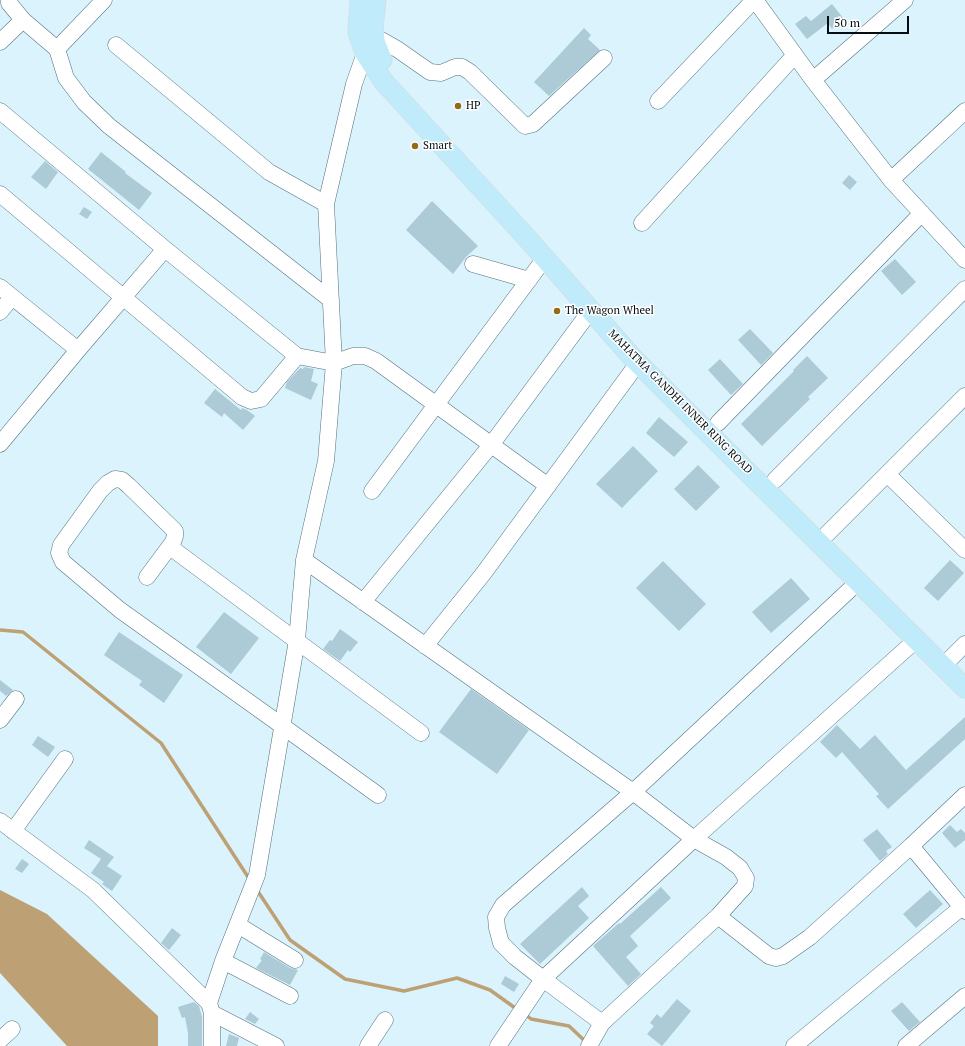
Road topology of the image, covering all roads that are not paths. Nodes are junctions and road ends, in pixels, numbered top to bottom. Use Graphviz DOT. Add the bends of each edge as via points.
graph roads {
  1 [pos="9,0"];
  2 [pos="104,0"];
  3 [pos="360,0"];
  4 [pos="376,0"];
  5 [pos="755,0"];
  6 [pos="905,0"];
  7 [pos="23,20"];
  8 [pos="0,42"];
  9 [pos="371,44"];
  10 [pos="116,45"];
  11 [pos="57,49"];
  12 [pos="795,55"];
  13 [pos="604,58"];
  14 [pos="813,80"];
  15 [pos="658,101"];
  16 [pos="965,111"];
  17 [pos="0,112"];
  18 [pos="891,180"];
  19 [pos="0,194"];
  20 [pos="326,204"];
  21 [pos="922,213"];
  22 [pos="642,223"];
  23 [pos="165,248"];
  24 [pos="545,258"];
  25 [pos="964,258"];
  26 [pos="472,264"];
  27 [pos="529,280"];
  28 [pos="965,289"];
  29 [pos="6,292"];
  30 [pos="123,298"];
  31 [pos="331,300"];
  32 [pos="591,310"];
  33 [pos="0,312"];
  34 [pos="78,350"];
  35 [pos="297,356"];
  36 [pos="334,363"];
  37 [pos="638,363"];
  38 [pos="965,398"];
  39 [pos="436,404"];
  40 [pos="718,423"];
  41 [pos="0,444"];
  42 [pos="491,444"];
  43 [pos="887,474"];
  44 [pos="775,480"];
  45 [pos="548,486"];
  46 [pos="372,491"];
  47 [pos="827,534"];
  48 [pos="170,547"];
  49 [pos="965,550"];
  50 [pos="304,560"];
  51 [pos="147,577"];
  52 [pos="858,582"];
  53 [pos="363,602"];
  54 [pos="297,640"];
  55 [pos="916,640"];
  56 [pos="965,644"];
  57 [pos="425,646"];
  58 [pos="958,665"];
  59 [pos="965,688"];
  60 [pos="16,699"];
  61 [pos="0,720"];
  62 [pos="281,724"];
  63 [pos="421,733"];
  64 [pos="65,759"];
  65 [pos="633,792"];
  66 [pos="378,795"];
  67 [pos="965,795"];
  68 [pos="0,821"];
  69 [pos="13,831"];
  70 [pos="694,839"];
  71 [pos="911,846"];
  72 [pos="963,909"];
  73 [pos="718,916"];
  74 [pos="238,926"];
  75 [pos="295,960"];
  76 [pos="222,961"];
  77 [pos="543,979"];
  78 [pos="290,996"];
  79 [pos="965,996"];
  80 [pos="211,1008"];
  81 [pos="385,1020"];
  82 [pos="602,1023"];
  83 [pos="12,1029"];
  84 [pos="0,1040"];
  85 [pos="590,1044"];
  86 [pos="212,1046"];
  87 [pos="276,1046"];
  88 [pos="368,1046"];
  89 [pos="498,1046"];
  90 [pos="794,1046"];
  91 [pos="906,1046"];
  1 -- 7 [label="street"];
  2 -- 11 [label="street"];
  3 -- 9 [label="main road, MAHATMA GANDHI INNER RING ROAD" via="358,32"];
  4 -- 9 [label="main road, MAHATMA GANDHI INNER RING ROAD"];
  5 -- 12 [label="street"];
  5 -- 15 [label="street"];
  6 -- 14 [label="street"];
  7 -- 8 [label="street"];
  7 -- 11 [label="street"];
  9 -- 13 [label="street" via="397,49 430,72 441,73 462,67 525,126 533,124"];
  9 -- 20 [label="street" via="354,84"];
  9 -- 24 [label="main road, MAHATMA GANDHI INNER RING ROAD" via="389,87"];
  9 -- 40 [label="main road, MAHATMA GANDHI INNER RING ROAD" via="393,75 638,343"];
  10 -- 20 [label="street" via="269,172"];
  11 -- 31 [label="street" via="66,78 84,102 108,126"];
  12 -- 14 [label="street"];
  12 -- 22 [label="street"];
  14 -- 18 [label="street"];
  16 -- 18 [label="street"];
  17 -- 23 [label="street"];
  18 -- 21 [label="street"];
  19 -- 30 [label="street"];
  20 -- 31 [label="street"];
  21 -- 25 [label="street"];
  21 -- 40 [label="street"];
  23 -- 30 [label="street"];
  23 -- 35 [label="street"];
  24 -- 27 [label="street"];
  24 -- 32 [label="main road, MAHATMA GANDHI INNER RING ROAD"];
  26 -- 27 [label="street"];
  27 -- 39 [label="street"];
  28 -- 44 [label="street"];
  29 -- 33 [label="street"];
  29 -- 34 [label="street"];
  30 -- 34 [label="street"];
  30 -- 35 [label="street" via="242,397 251,401 261,399"];
  31 -- 36 [label="street"];
  32 -- 37 [label="main road, MAHATMA GANDHI INNER RING ROAD"];
  32 -- 42 [label="street"];
  34 -- 41 [label="street"];
  35 -- 36 [label="street"];
  36 -- 39 [label="street" via="353,356 365,356 376,361"];
  36 -- 50 [label="street" via="326,461"];
  37 -- 45 [label="street"];
  37 -- 52 [label="main road, MAHATMA GANDHI INNER RING ROAD"];
  38 -- 43 [label="street"];
  39 -- 42 [label="street"];
  39 -- 46 [label="street"];
  40 -- 44 [label="main road, MAHATMA GANDHI INNER RING ROAD"];
  42 -- 45 [label="street"];
  42 -- 53 [label="street"];
  43 -- 47 [label="street"];
  43 -- 49 [label="street"];
  44 -- 47 [label="main road, MAHATMA GANDHI INNER RING ROAD"];
  45 -- 57 [label="street" via="483,574"];
  47 -- 58 [label="main road, MAHATMA GANDHI INNER RING ROAD"];
  48 -- 51 [label="street"];
  48 -- 54 [label="street"];
  48 -- 62 [label="street" via="175,531 122,480 115,479 100,491 61,545 59,553 63,562 120,610"];
  50 -- 53 [label="street"];
  50 -- 54 [label="street"];
  52 -- 55 [label="main road, MAHATMA GANDHI INNER RING ROAD"];
  52 -- 65 [label="street"];
  53 -- 57 [label="street"];
  54 -- 62 [label="street"];
  54 -- 63 [label="street"];
  55 -- 59 [label="main road, MAHATMA GANDHI INNER RING ROAD"];
  55 -- 70 [label="street"];
  56 -- 58 [label="street"];
  57 -- 65 [label="street"];
  60 -- 61 [label="street"];
  62 -- 66 [label="street"];
  62 -- 74 [label="street" via="257,875"];
  64 -- 69 [label="street"];
  65 -- 70 [label="street"];
  65 -- 77 [label="street" via="503,905 496,917 501,943"];
  67 -- 71 [label="street"];
  68 -- 69 [label="street"];
  69 -- 80 [label="street" via="93,890"];
  70 -- 73 [label="street" via="726,856 740,868 746,878 745,886"];
  70 -- 77 [label="street"];
  71 -- 72 [label="street"];
  71 -- 73 [label="street" via="810,936 783,956 769,956"];
  72 -- 90 [label="street"];
  73 -- 82 [label="street"];
  74 -- 75 [label="street"];
  74 -- 76 [label="street"];
  76 -- 78 [label="street"];
  76 -- 80 [label="street"];
  77 -- 82 [label="street"];
  77 -- 89 [label="street"];
  79 -- 91 [label="street"];
  80 -- 86 [label="street"];
  80 -- 87 [label="street"];
  81 -- 88 [label="street"];
  82 -- 85 [label="street"];
  83 -- 84 [label="street"];
}
